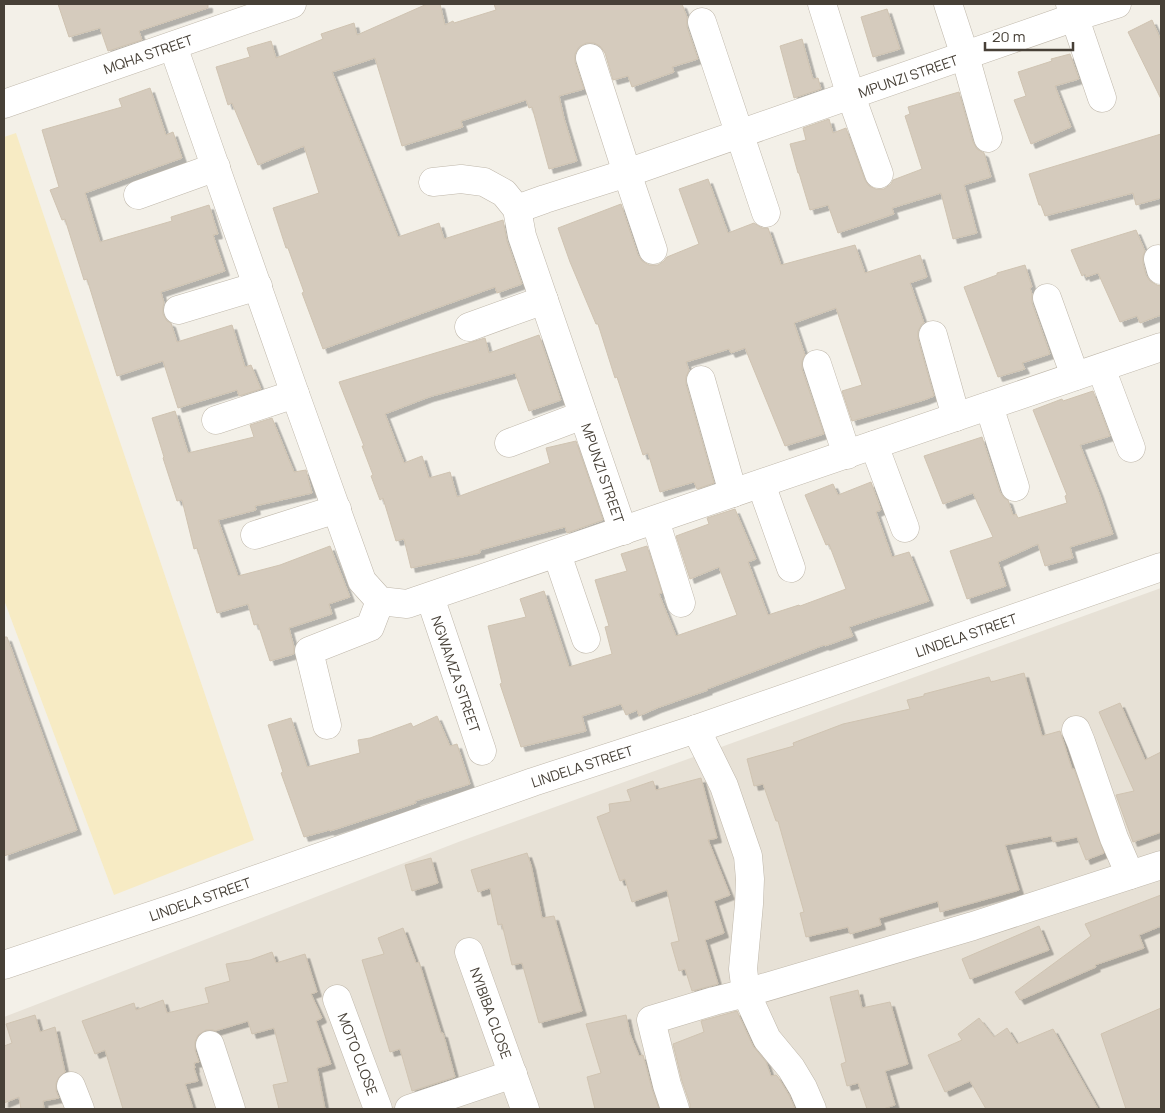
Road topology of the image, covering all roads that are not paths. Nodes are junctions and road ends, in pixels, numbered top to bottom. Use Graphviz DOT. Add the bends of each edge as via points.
graph roads {
  1 [pos="292,4"];
  2 [pos="822,4"];
  3 [pos="948,4"];
  4 [pos="1117,4"];
  5 [pos="1073,10"];
  6 [pos="702,22"];
  7 [pos="174,46"];
  8 [pos="965,56"];
  9 [pos="590,58"];
  10 [pos="851,96"];
  11 [pos="1102,98"];
  12 [pos="4,104"];
  13 [pos="740,134"];
  14 [pos="988,138"];
  15 [pos="216,167"];
  16 [pos="627,173"];
  17 [pos="879,174"];
  18 [pos="433,182"];
  19 [pos="138,195"];
  20 [pos="517,209"];
  21 [pos="766,213"];
  22 [pos="653,250"];
  23 [pos="258,286"];
  24 [pos="1047,298"];
  25 [pos="544,300"];
  26 [pos="178,310"];
  27 [pos="469,327"];
  28 [pos="933,335"];
  29 [pos="1161,347"];
  30 [pos="816,364"];
  31 [pos="1102,368"];
  32 [pos="1075,376"];
  33 [pos="701,380"];
  34 [pos="295,394"];
  35 [pos="989,406"];
  36 [pos="583,415"];
  37 [pos="956,417"];
  38 [pos="216,420"];
  39 [pos="509,443"];
  40 [pos="874,445"];
  41 [pos="1131,448"];
  42 [pos="847,455"];
  43 [pos="761,484"];
  44 [pos="1015,487"];
  45 [pos="733,493"];
  46 [pos="336,510"];
  47 [pos="655,520"];
  48 [pos="905,528"];
  49 [pos="623,531"];
  50 [pos="255,535"];
  51 [pos="557,554"];
  52 [pos="1161,567"];
  53 [pos="791,568"];
  54 [pos="430,597"];
  55 [pos="380,601"];
  56 [pos="681,604"];
  57 [pos="586,639"];
  58 [pos="327,726"];
  59 [pos="696,729"];
  60 [pos="1076,730"];
  61 [pos="482,751"];
  62 [pos="1161,865"];
  63 [pos="1130,875"];
  64 [pos="469,952"];
  65 [pos="4,965"];
  66 [pos="746,993"];
  67 [pos="337,999"];
  68 [pos="210,1045"];
  69 [pos="512,1074"];
  70 [pos="231,1109"];
  71 [pos="378,1109"];
  72 [pos="410,1109"];
  73 [pos="525,1109"];
  74 [pos="675,1109"];
  75 [pos="812,1109"];
  1 -- 7 [label="street, MQHA STREET"];
  2 -- 10 [label="street, MPUNZI STREET"];
  3 -- 8 [label="street, MPUNZI STREET"];
  4 -- 5 [label="street, MPUNZI STREET"];
  5 -- 8 [label="street, MPUNZI STREET"];
  5 -- 11 [label="street"];
  6 -- 13 [label="street"];
  7 -- 12 [label="street, MQHA STREET"];
  7 -- 15 [label="street"];
  8 -- 10 [label="street, MPUNZI STREET"];
  8 -- 14 [label="street, MPUNZI STREET"];
  9 -- 16 [label="street"];
  10 -- 13 [label="street, MPUNZI STREET"];
  10 -- 17 [label="street, MPUNZI STREET"];
  13 -- 16 [label="street, MPUNZI STREET"];
  13 -- 21 [label="street"];
  15 -- 19 [label="street"];
  15 -- 23 [label="street"];
  16 -- 20 [label="street, MPUNZI STREET"];
  16 -- 22 [label="street"];
  18 -- 20 [label="street" via="461,179 484,182 504,193"];
  20 -- 25 [label="street, MPUNZI STREET" via="522,236"];
  23 -- 26 [label="street"];
  23 -- 34 [label="street"];
  24 -- 32 [label="street"];
  25 -- 27 [label="street"];
  25 -- 36 [label="street, MPUNZI STREET"];
  28 -- 37 [label="street"];
  29 -- 31 [label="street, NGWAMZA STREET"];
  30 -- 42 [label="street"];
  31 -- 32 [label="street, NGWAMZA STREET"];
  31 -- 41 [label="street"];
  32 -- 35 [label="street, NGWAMZA STREET"];
  33 -- 45 [label="street"];
  34 -- 38 [label="street"];
  34 -- 46 [label="street"];
  35 -- 37 [label="street, NGWAMZA STREET"];
  35 -- 44 [label="street"];
  36 -- 39 [label="street, MPUNZI STREET"];
  36 -- 49 [label="street, MPUNZI STREET"];
  37 -- 40 [label="street, NGWAMZA STREET"];
  40 -- 42 [label="street, NGWAMZA STREET"];
  40 -- 48 [label="street"];
  42 -- 43 [label="street, NGWAMZA STREET"];
  43 -- 45 [label="street, NGWAMZA STREET"];
  43 -- 53 [label="street"];
  45 -- 47 [label="street, NGWAMZA STREET"];
  46 -- 50 [label="street"];
  46 -- 55 [label="street" via="362,580"];
  47 -- 49 [label="street, NGWAMZA STREET"];
  47 -- 56 [label="street"];
  49 -- 51 [label="street, NGWAMZA STREET"];
  51 -- 54 [label="street, NGWAMZA STREET"];
  51 -- 57 [label="street"];
  52 -- 59 [label="street, LINDELA STREET"];
  54 -- 55 [label="street, NGWAMZA STREET" via="407,604"];
  54 -- 61 [label="street, NGWAMZA STREET"];
  55 -- 58 [label="street" via="370,627 309,651"];
  59 -- 65 [label="street, LINDELA STREET"];
  59 -- 66 [label="street" via="724,786 748,856 749,904 743,969"];
  60 -- 63 [label="street"];
  62 -- 63 [label="street"];
  63 -- 66 [label="street" via="973,926"];
  64 -- 69 [label="street, NYIBIBA CLOSE"];
  66 -- 74 [label="street" via="651,1020"];
  66 -- 75 [label="street" via="767,1039 791,1068"];
  67 -- 71 [label="street, MOTO CLOSE"];
  68 -- 70 [label="street"];
  69 -- 72 [label="street"];
  69 -- 73 [label="street, NYIBIBA CLOSE"];
}
